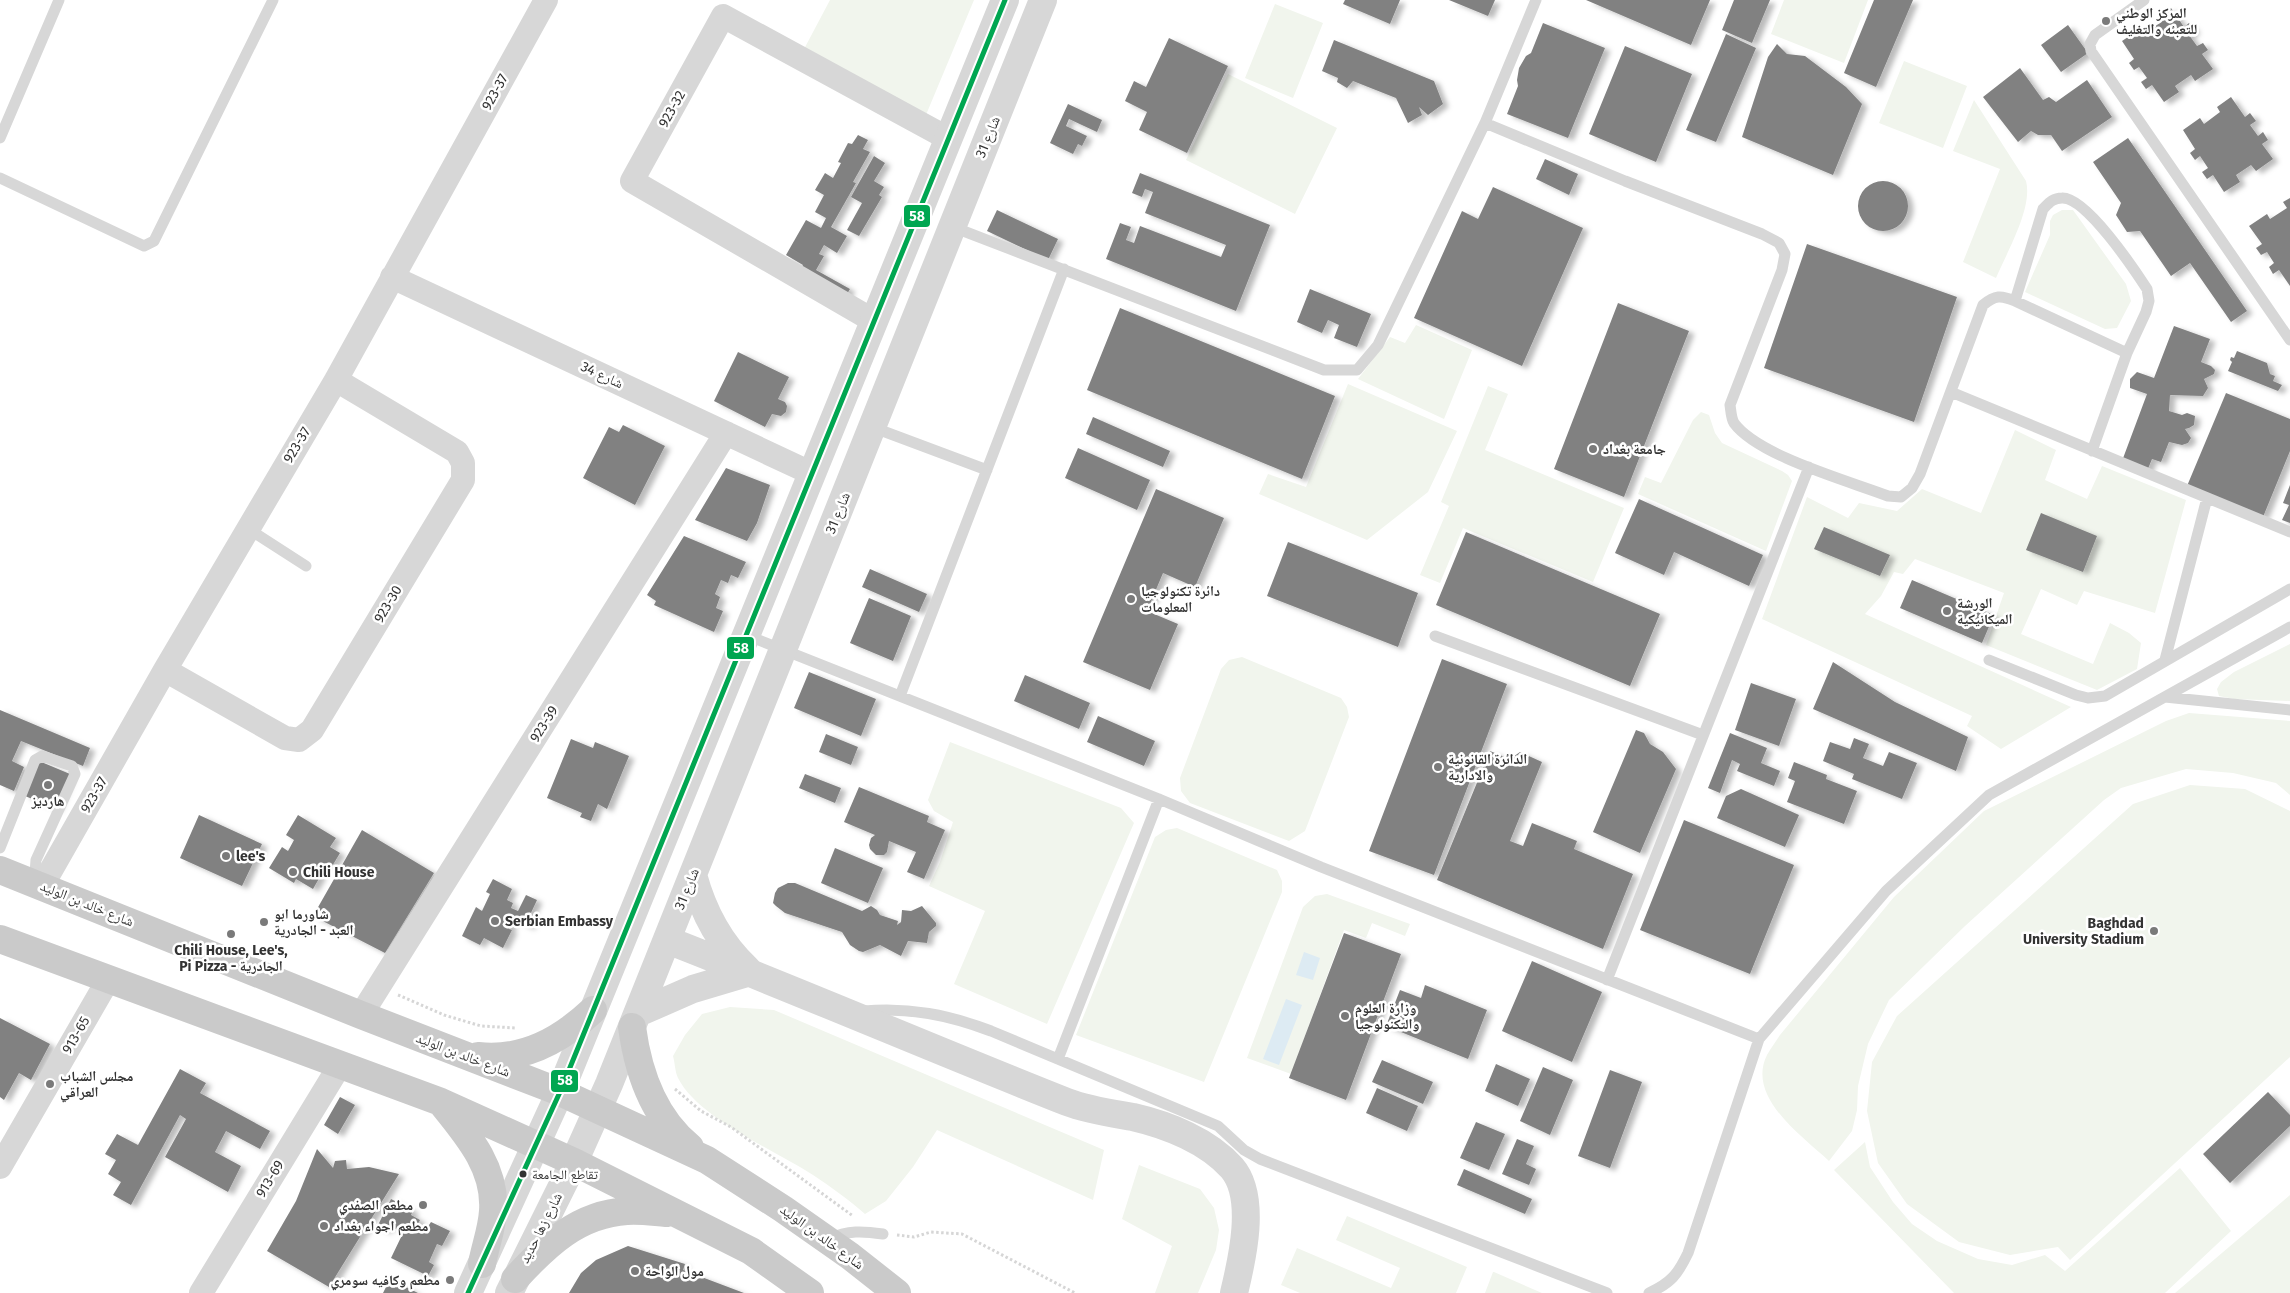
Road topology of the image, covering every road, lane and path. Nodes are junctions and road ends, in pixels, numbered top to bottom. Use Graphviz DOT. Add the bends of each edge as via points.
graph roads {
  1 [pos="60,0"];
  2 [pos="273,0"];
  3 [pos="546,0"];
  4 [pos="1005,0"];
  5 [pos="1043,0"];
  6 [pos="1536,0"];
  7 [pos="2144,0"];
  8 [pos="1486,123"];
  9 [pos="0,138"];
  10 [pos="949,139"];
  11 [pos="0,178"];
  12 [pos="953,226"];
  13 [pos="1064,269"];
  14 [pos="392,277"];
  15 [pos="2015,301"];
  16 [pos="874,321"];
  17 [pos="2290,340"];
  18 [pos="2127,353"];
  19 [pos="336,380"];
  20 [pos="1951,392"];
  21 [pos="872,427"];
  22 [pos="726,433"];
  23 [pos="2092,450"];
  24 [pos="1809,467"];
  25 [pos="987,470"];
  26 [pos="813,474"];
  27 [pos="2207,498"];
  28 [pos="247,528"];
  29 [pos="2290,532"];
  30 [pos="306,566"];
  31 [pos="2290,589"];
  32 [pos="2290,627"];
  33 [pos="745,635"];
  34 [pos="1435,636"];
  35 [pos="783,649"];
  36 [pos="1989,660"];
  37 [pos="2165,660"];
  38 [pos="165,670"];
  39 [pos="900,696"];
  40 [pos="2165,697"];
  41 [pos="2290,710"];
  42 [pos="1703,735"];
  43 [pos="1159,799"];
  44 [pos="0,848"];
  45 [pos="0,870"];
  46 [pos="693,875"];
  47 [pos="40,885"];
  48 [pos="0,940"];
  49 [pos="667,940"];
  50 [pos="750,972"];
  51 [pos="108,980"];
  52 [pos="1607,980"];
  53 [pos="379,987"];
  54 [pos="593,1010"];
  55 [pos="849,1013"];
  56 [pos="361,1016"];
  57 [pos="635,1020"];
  58 [pos="1759,1039"];
  59 [pos="540,1047"];
  60 [pos="462,1054"];
  61 [pos="1058,1059"];
  62 [pos="340,1065"];
  63 [pos="1118,1084"];
  64 [pos="560,1092"];
  65 [pos="649,1094"];
  66 [pos="441,1102"];
  67 [pos="598,1110"];
  68 [pos="1141,1120"];
  69 [pos="1229,1138"];
  70 [pos="536,1145"];
  71 [pos="706,1160"];
  72 [pos="574,1162"];
  73 [pos="0,1167"];
  74 [pos="524,1170"];
  75 [pos="1234,1170"];
  76 [pos="561,1189"];
  77 [pos="677,1213"];
  78 [pos="883,1234"];
  79 [pos="826,1240"];
  80 [pos="482,1264"];
  81 [pos="512,1286"];
  82 [pos="201,1293"];
  83 [pos="468,1293"];
  84 [pos="810,1293"];
  85 [pos="897,1293"];
  86 [pos="1075,1293"];
  87 [pos="1234,1293"];
  88 [pos="1607,1293"];
  89 [pos="1649,1293"];
  1 -- 9 [label="lane"];
  2 -- 11 [label="lane" via="154,241 144,246"];
  3 -- 14 [label="street, 923-37"];
  4 -- 10 [label="street"];
  5 -- 12 [label="street, شارع 31"];
  6 -- 8 [label="lane"];
  7 -- 17 [label="lane" via="2095,35 2090,44 2091,51"];
  8 -- 13 [label="lane" via="1378,345 1357,370 1324,370"];
  8 -- 24 [label="lane" via="1779,243 1785,254 1782,270 1730,405 1733,421 1743,434 1758,445"];
  10 -- 16 [label="street"];
  10 -- 16 [label="street, 923-32" via="724,16 632,181"];
  12 -- 13 [label="lane"];
  12 -- 21 [label="street, شارع 31"];
  13 -- 25 [label="lane"];
  14 -- 19 [label="street, 923-37"];
  14 -- 22 [label="street, شارع 34"];
  15 -- 18 [label="lane"];
  15 -- 18 [label="lane" via="2043,209 2052,200 2076,201 2096,221 2147,290 2146,312"];
  15 -- 20 [label="lane" via="2002,296 1992,297 1984,305"];
  16 -- 26 [label="street"];
  18 -- 23 [label="lane"];
  19 -- 28 [label="street, 923-37"];
  19 -- 38 [label="street, 923-30" via="458,452 463,463 463,480 312,730 299,740 286,738"];
  20 -- 23 [label="lane"];
  20 -- 24 [label="lane" via="1920,474 1902,497 1888,496"];
  21 -- 25 [label="lane"];
  21 -- 35 [label="street, شارع 31"];
  22 -- 26 [label="street, شارع 34"];
  22 -- 53 [label="street, 923-39"];
  23 -- 27 [label="lane"];
  24 -- 42 [label="lane"];
  25 -- 39 [label="lane"];
  26 -- 33 [label="street"];
  27 -- 29 [label="lane"];
  27 -- 37 [label="lane"];
  28 -- 30 [label="lane"];
  28 -- 38 [label="street, 923-37"];
  31 -- 37 [label="lane"];
  32 -- 40 [label="lane"];
  33 -- 35 [label="lane"];
  33 -- 54 [label="street"];
  34 -- 42 [label="lane"];
  35 -- 39 [label="lane"];
  35 -- 46 [label="street, شارع 31"];
  36 -- 37 [label="lane" via="2088,698 2105,696"];
  38 -- 47 [label="street, 923-37"];
  39 -- 43 [label="lane"];
  40 -- 41 [label="lane"];
  40 -- 58 [label="lane" via="1989,795 1886,891"];
  42 -- 52 [label="lane"];
  43 -- 52 [label="lane" via="1321,868"];
  43 -- 61 [label="lane"];
  44 -- 47 [label="lane" via="35,760 42,756 72,766 75,774 36,860 35,874"];
  45 -- 47 [label="main road, شارع خالد بن الوليد"];
  46 -- 49 [label="street, شارع 31"];
  46 -- 50 [label="street" via="701,902 714,928 736,959"];
  47 -- 56 [label="main road, شارع خالد بن الوليد"];
  48 -- 51 [label="main road"];
  49 -- 50 [label="street"];
  49 -- 57 [label="street, شارع 31"];
  50 -- 55 [label="street"];
  50 -- 57 [label="street" via="693,989"];
  51 -- 62 [label="main road"];
  51 -- 73 [label="street, 913-65"];
  52 -- 58 [label="lane"];
  53 -- 56 [label="street, 923-39"];
  53 -- 59 [label="path" via="444,1015 481,1026 532,1029"];
  54 -- 59 [label="main road" via="572,1030"];
  54 -- 64 [label="street"];
  55 -- 61 [label="lane" via="886,1009 957,1018"];
  55 -- 68 [label="street" via="1069,1102"];
  56 -- 60 [label="main road, شارع خالد بن الوليد"];
  57 -- 65 [label="main road" via="636,1058"];
  57 -- 67 [label="street, شارع 31"];
  58 -- 89 [label="lane" via="1688,1253 1679,1272 1664,1286"];
  59 -- 60 [label="main road" via="520,1054 491,1057"];
  60 -- 64 [label="main road, شارع خالد بن الوليد"];
  61 -- 63 [label="lane"];
  62 -- 66 [label="main road"];
  62 -- 82 [label="street, 913-69"];
  63 -- 68 [label="lane" via="1142,1104"];
  63 -- 69 [label="lane" via="1218,1126"];
  64 -- 67 [label="main road, شارع خالد بن الوليد"];
  64 -- 70 [label="street"];
  65 -- 71 [label="main road" via="682,1141"];
  65 -- 78 [label="path" via="669,1084 701,1111 731,1127 860,1221"];
  66 -- 70 [label="main road"];
  66 -- 80 [label="main road" via="477,1149 490,1176 493,1214"];
  67 -- 71 [label="main road, شارع خالد بن الوليد"];
  67 -- 72 [label="street, شارع زها حديد"];
  68 -- 75 [label="street" via="1170,1129 1214,1150"];
  69 -- 75 [label="lane" via="1238,1153"];
  69 -- 88 [label="lane" via="1244,1150 1276,1166"];
  70 -- 72 [label="main road"];
  70 -- 74 [label="street"];
  71 -- 79 [label="main road, شارع خالد بن الوليد"];
  72 -- 76 [label="street, شارع زها حديد"];
  72 -- 77 [label="main road"];
  74 -- 76 [label="street" via="530,1163 548,1160 561,1172"];
  74 -- 80 [label="street"];
  75 -- 87 [label="street" via="1244,1192 1245,1216"];
  76 -- 81 [label="street, شارع زها حديد"];
  77 -- 81 [label="main road" via="627,1211 600,1216 569,1229 543,1248"];
  77 -- 84 [label="main road" via="751,1251"];
  78 -- 79 [label="lane" via="849,1232"];
  78 -- 86 [label="path" via="914,1237 931,1232 962,1234"];
  79 -- 85 [label="main road, شارع خالد بن الوليد"];
  80 -- 83 [label="street"];
}
